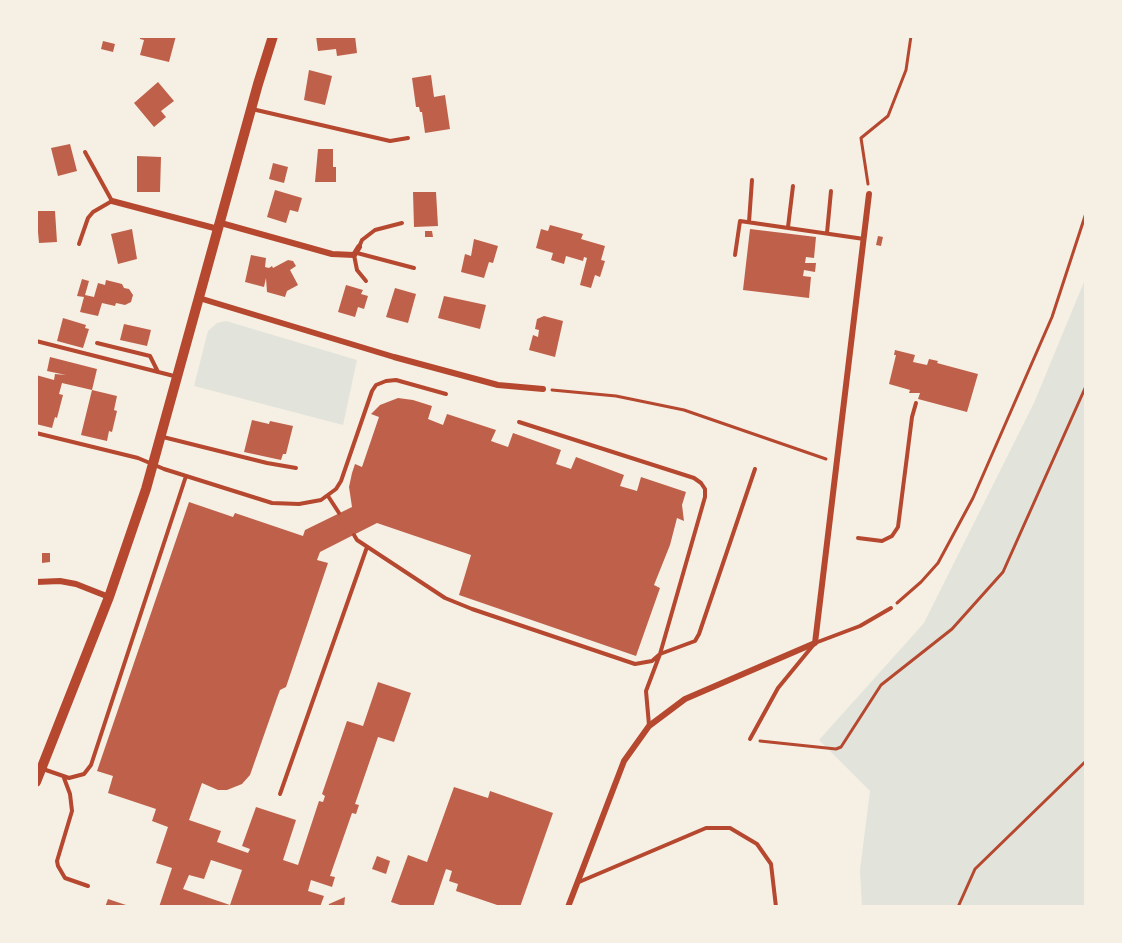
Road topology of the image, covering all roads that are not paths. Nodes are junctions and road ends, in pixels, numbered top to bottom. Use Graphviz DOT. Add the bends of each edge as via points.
graph roads {
  1 [pos="273,36"];
  2 [pos="251,109"];
  3 [pos="408,138"];
  4 [pos="85,152"];
  5 [pos="752,180"];
  6 [pos="793,186"];
  7 [pos="831,191"];
  8 [pos="869,194"];
  9 [pos="112,201"];
  10 [pos="749,222"];
  11 [pos="402,223"];
  12 [pos="220,226"];
  13 [pos="788,227"];
  14 [pos="827,233"];
  15 [pos="864,238"];
  16 [pos="79,244"];
  17 [pos="356,251"];
  18 [pos="735,255"];
  19 [pos="414,268"];
  20 [pos="366,281"];
  21 [pos="200,298"];
  22 [pos="36,341"];
  23 [pos="97,343"];
  24 [pos="158,373"];
  25 [pos="178,377"];
  26 [pos="543,389"];
  27 [pos="446,394"];
  28 [pos="916,403"];
  29 [pos="519,422"];
  30 [pos="36,433"];
  31 [pos="162,437"];
  32 [pos="154,465"];
  33 [pos="296,468"];
  34 [pos="755,469"];
  35 [pos="186,476"];
  36 [pos="328,496"];
  37 [pos="339,513"];
  38 [pos="354,535"];
  39 [pos="858,538"];
  40 [pos="367,547"];
  41 [pos="36,582"];
  42 [pos="110,597"];
  43 [pos="891,608"];
  44 [pos="815,643"];
  45 [pos="660,654"];
  46 [pos="649,726"];
  47 [pos="750,739"];
  48 [pos="41,768"];
  49 [pos="64,777"];
  50 [pos="36,782"];
  51 [pos="280,794"];
  52 [pos="578,882"];
  53 [pos="88,886"];
  54 [pos="568,907"];
  55 [pos="776,907"];
  1 -- 2 [label="main road"];
  2 -- 3 [label="lane" via="390,141"];
  2 -- 12 [label="main road"];
  4 -- 9 [label="lane"];
  5 -- 10 [label="lane"];
  6 -- 13 [label="lane"];
  7 -- 14 [label="lane"];
  8 -- 15 [label="street"];
  9 -- 12 [label="street"];
  9 -- 16 [label="lane" via="88,218"];
  10 -- 13 [label="lane"];
  10 -- 18 [label="lane" via="740,221"];
  11 -- 17 [label="lane" via="375,230"];
  12 -- 17 [label="street" via="332,254"];
  12 -- 21 [label="main road"];
  13 -- 14 [label="lane"];
  14 -- 15 [label="lane"];
  15 -- 44 [label="street"];
  17 -- 19 [label="lane"];
  17 -- 20 [label="lane" via="357,270"];
  21 -- 25 [label="main road"];
  21 -- 26 [label="street" via="393,357 488,382"];
  22 -- 24 [label="lane"];
  23 -- 24 [label="lane" via="150,356"];
  24 -- 25 [label="lane"];
  25 -- 31 [label="main road"];
  27 -- 36 [label="lane" via="396,380 376,385 340,481"];
  28 -- 39 [label="lane" via="898,527 882,541"];
  29 -- 45 [label="lane" via="693,478 705,489"];
  30 -- 32 [label="lane"];
  31 -- 32 [label="main road"];
  31 -- 33 [label="lane"];
  32 -- 35 [label="lane"];
  32 -- 42 [label="main road"];
  34 -- 45 [label="lane" via="695,641"];
  35 -- 36 [label="lane" via="272,503 299,504"];
  35 -- 49 [label="lane" via="91,765 80,776"];
  36 -- 37 [label="lane"];
  38 -- 40 [label="lane"];
  40 -- 45 [label="lane" via="429,589 472,609 634,664 652,661"];
  40 -- 51 [label="lane"];
  41 -- 42 [label="street" via="76,584"];
  42 -- 48 [label="main road"];
  43 -- 44 [label="lane" via="860,626"];
  44 -- 46 [label="street" via="685,699"];
  44 -- 47 [label="lane" via="778,688"];
  45 -- 46 [label="lane" via="646,691"];
  46 -- 52 [label="street" via="624,760"];
  48 -- 49 [label="lane"];
  48 -- 50 [label="main road"];
  49 -- 53 [label="lane" via="72,811 58,866 65,878"];
  52 -- 54 [label="street"];
  52 -- 55 [label="lane" via="706,828 730,828 757,844 771,864"];
}
